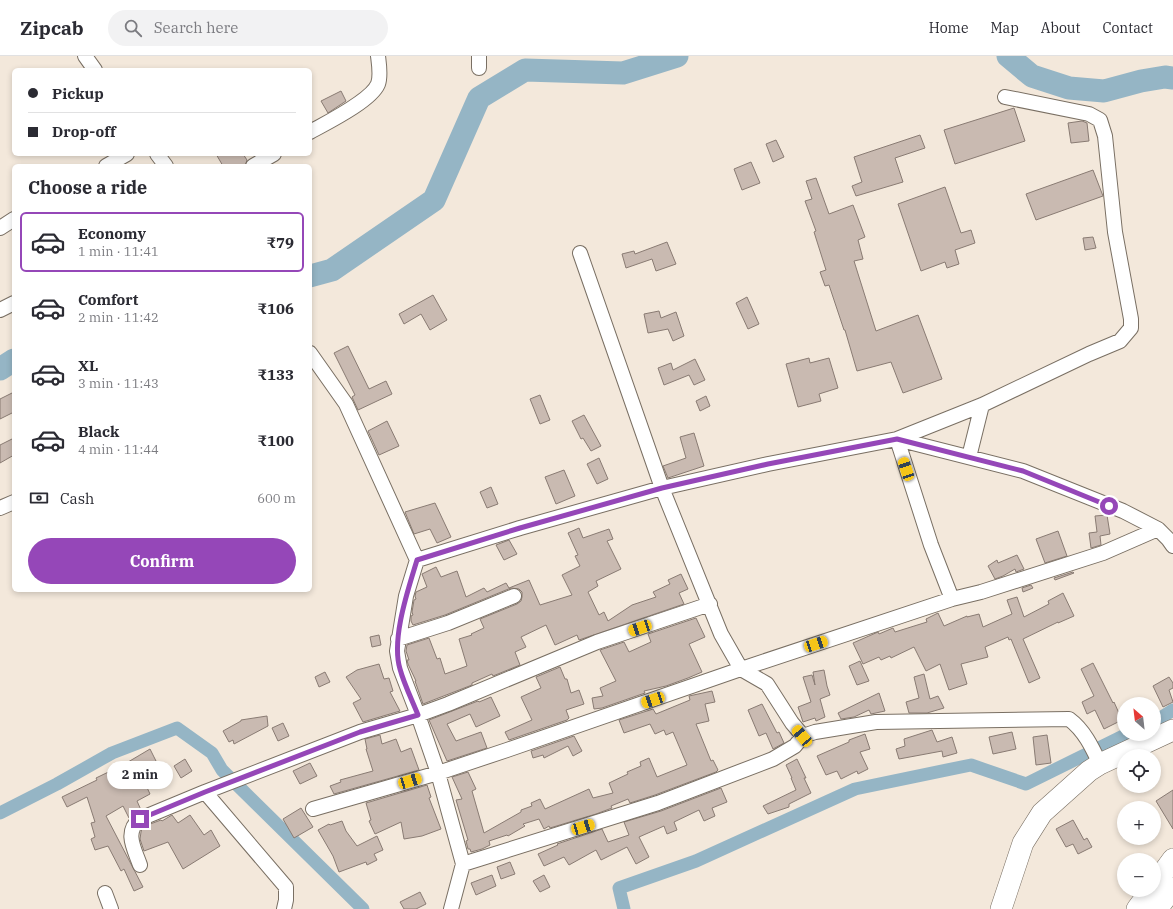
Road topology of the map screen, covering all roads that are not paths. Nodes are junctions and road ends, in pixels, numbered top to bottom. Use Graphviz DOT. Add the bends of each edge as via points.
graph roads {
  1 [pos="85,56"];
  2 [pos="378,56"];
  3 [pos="94,68"];
  4 [pos="1005,97"];
  5 [pos="312,131"];
  6 [pos="124,156"];
  7 [pos="270,156"];
  8 [pos="110,164"];
  9 [pos="256,164"];
  10 [pos="12,221"];
  11 [pos="0,228"];
  12 [pos="580,253"];
  13 [pos="12,304"];
  14 [pos="0,310"];
  15 [pos="312,358"];
  16 [pos="982,405"];
  17 [pos="897,439"];
  18 [pos="969,457"];
  19 [pos="662,488"];
  20 [pos="12,503"];
  21 [pos="0,508"];
  22 [pos="1158,529"];
  23 [pos="1173,546"];
  24 [pos="417,560"];
  25 [pos="514,596"];
  26 [pos="952,599"];
  27 [pos="710,604"];
  28 [pos="398,639"];
  29 [pos="740,669"];
  30 [pos="418,715"];
  31 [pos="1173,730"];
  32 [pos="802,736"];
  33 [pos="1099,761"];
  34 [pos="438,772"];
  35 [pos="205,792"];
  36 [pos="313,810"];
  37 [pos="1173,859"];
  38 [pos="463,864"];
  39 [pos="140,865"];
  40 [pos="1161,875"];
  41 [pos="1173,888"];
  42 [pos="105,893"];
  43 [pos="1146,897"];
  44 [pos="111,909"];
  45 [pos="284,909"];
  46 [pos="451,909"];
  47 [pos="1001,909"];
  48 [pos="1137,909"];
  49 [pos="1157,909"];
  1 -- 3 [label="street"];
  2 -- 5 [label="street" via="378,84 373,91 358,104"];
  4 -- 16 [label="street" via="1089,114 1100,120 1106,136 1115,232 1131,328 1120,341"];
  6 -- 8 [label="street"];
  7 -- 9 [label="street"];
  10 -- 11 [label="street"];
  12 -- 19 [label="street"];
  13 -- 14 [label="street"];
  15 -- 24 [label="street" via="346,404"];
  16 -- 17 [label="street"];
  16 -- 18 [label="street"];
  17 -- 18 [label="street"];
  17 -- 19 [label="street"];
  17 -- 26 [label="street" via="931,545"];
  18 -- 22 [label="street" via="1023,471 1123,511"];
  19 -- 24 [label="street"];
  19 -- 27 [label="street"];
  20 -- 21 [label="street"];
  22 -- 23 [label="street"];
  22 -- 26 [label="street" via="1103,553"];
  24 -- 28 [label="street" via="406,596"];
  25 -- 28 [label="street" via="448,624"];
  26 -- 29 [label="street"];
  27 -- 29 [label="street" via="721,634"];
  27 -- 30 [label="street" via="598,642"];
  28 -- 30 [label="street" via="400,668"];
  29 -- 32 [label="street" via="767,684"];
  29 -- 34 [label="street"];
  30 -- 34 [label="street"];
  30 -- 35 [label="street" via="360,732"];
  31 -- 33 [label="highway"];
  32 -- 33 [label="street" via="876,722 1068,719 1084,733"];
  32 -- 38 [label="street" via="796,746 773,759 658,803"];
  33 -- 47 [label="highway" via="1042,812 1023,843"];
  34 -- 36 [label="street"];
  34 -- 38 [label="street"];
  35 -- 39 [label="street" via="140,819 134,824 131,838"];
  35 -- 45 [label="street" via="286,887"];
  37 -- 40 [label="highway"];
  38 -- 46 [label="street"];
  41 -- 49 [label="highway"];
  42 -- 44 [label="street"];
  43 -- 48 [label="highway"];
}
